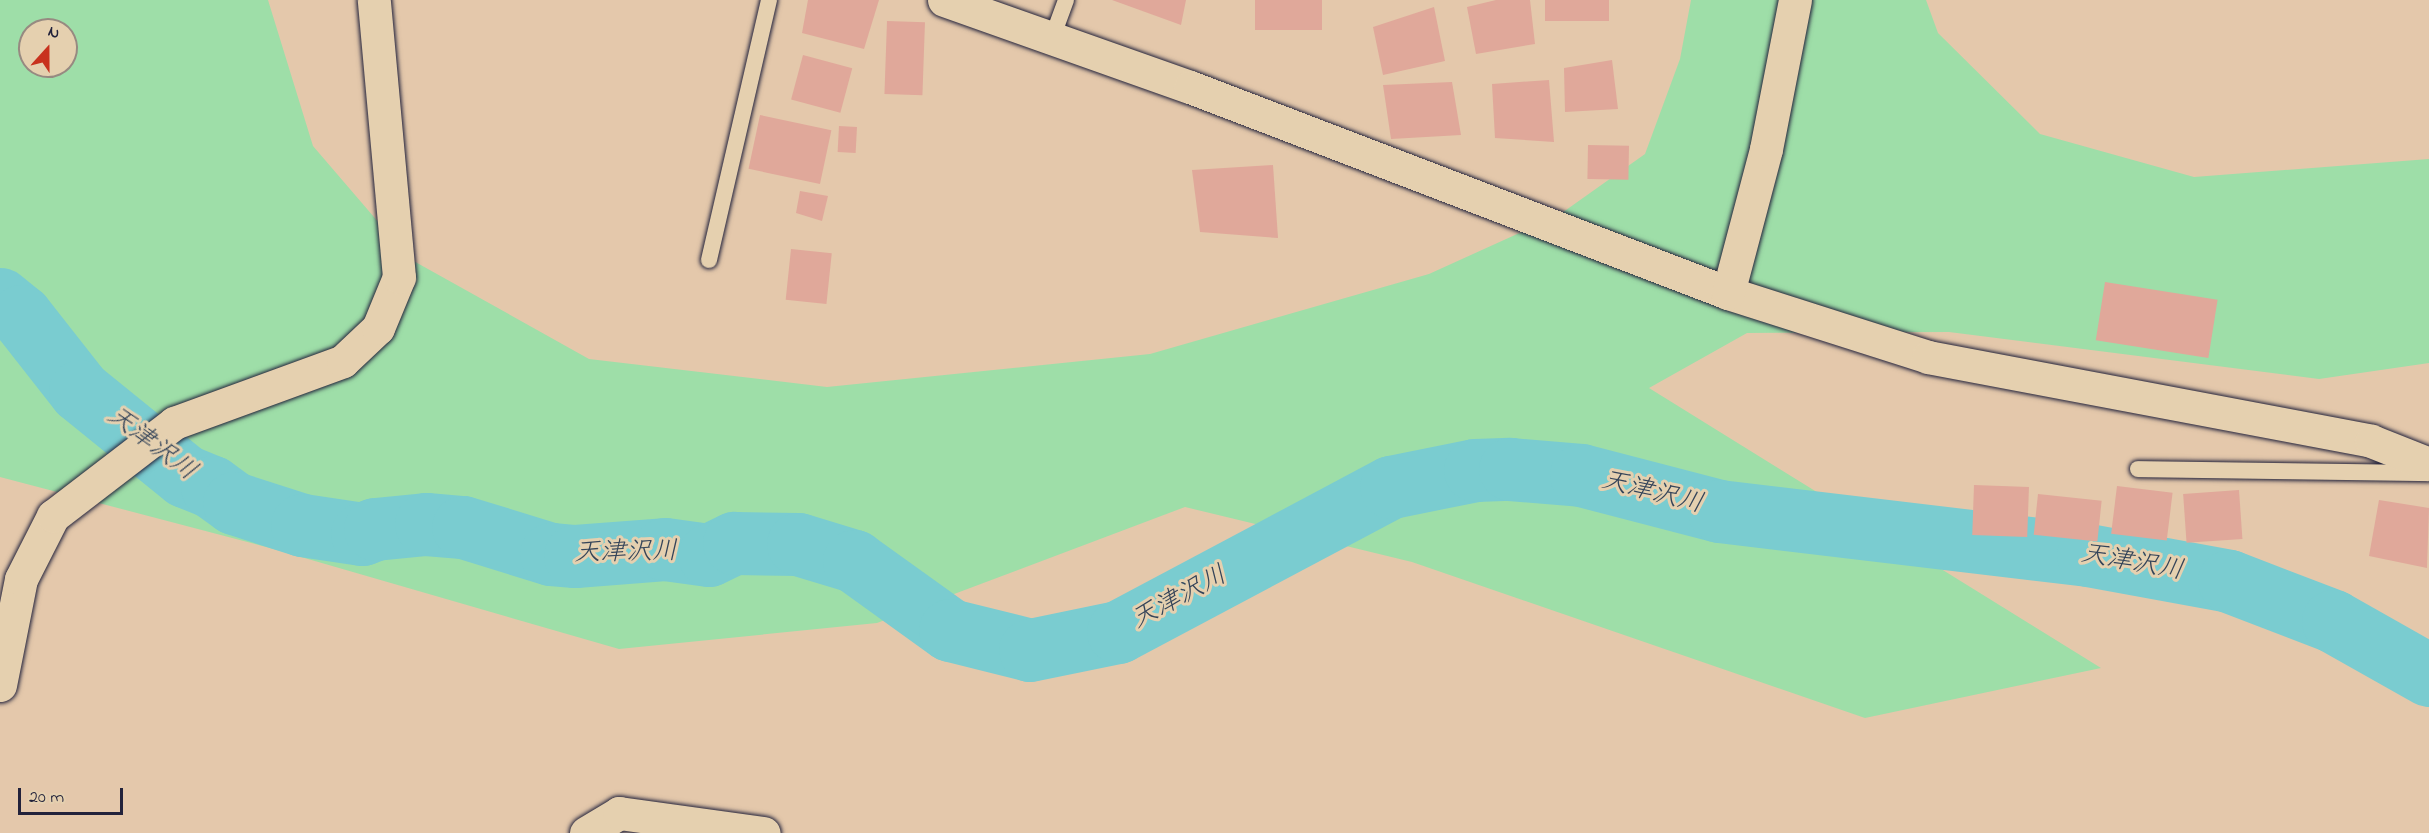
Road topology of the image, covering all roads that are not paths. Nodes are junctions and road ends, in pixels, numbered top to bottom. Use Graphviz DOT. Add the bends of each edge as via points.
graph roads {
  1 [pos="374,0"];
  2 [pos="770,0"];
  3 [pos="944,0"];
  4 [pos="1066,0"];
  5 [pos="1795,0"];
  6 [pos="1051,41"];
  7 [pos="709,260"];
  8 [pos="1728,293"];
  9 [pos="2429,464"];
  10 [pos="2138,469"];
  11 [pos="2429,473"];
  12 [pos="0,685"];
  13 [pos="586,833"];
  14 [pos="764,833"];
  1 -- 12 [label="street" via="399,277 378,328 343,361 174,423 53,516 21,579"];
  2 -- 7 [label="lane"];
  3 -- 6 [label="street"];
  4 -- 6 [label="lane"];
  5 -- 8 [label="street" via="1766,149"];
  6 -- 8 [label="street" via="1190,87"];
  8 -- 9 [label="street" via="1928,357 2371,441"];
  10 -- 11 [label="lane"];
  13 -- 14 [label="street" via="619,813"];
}
